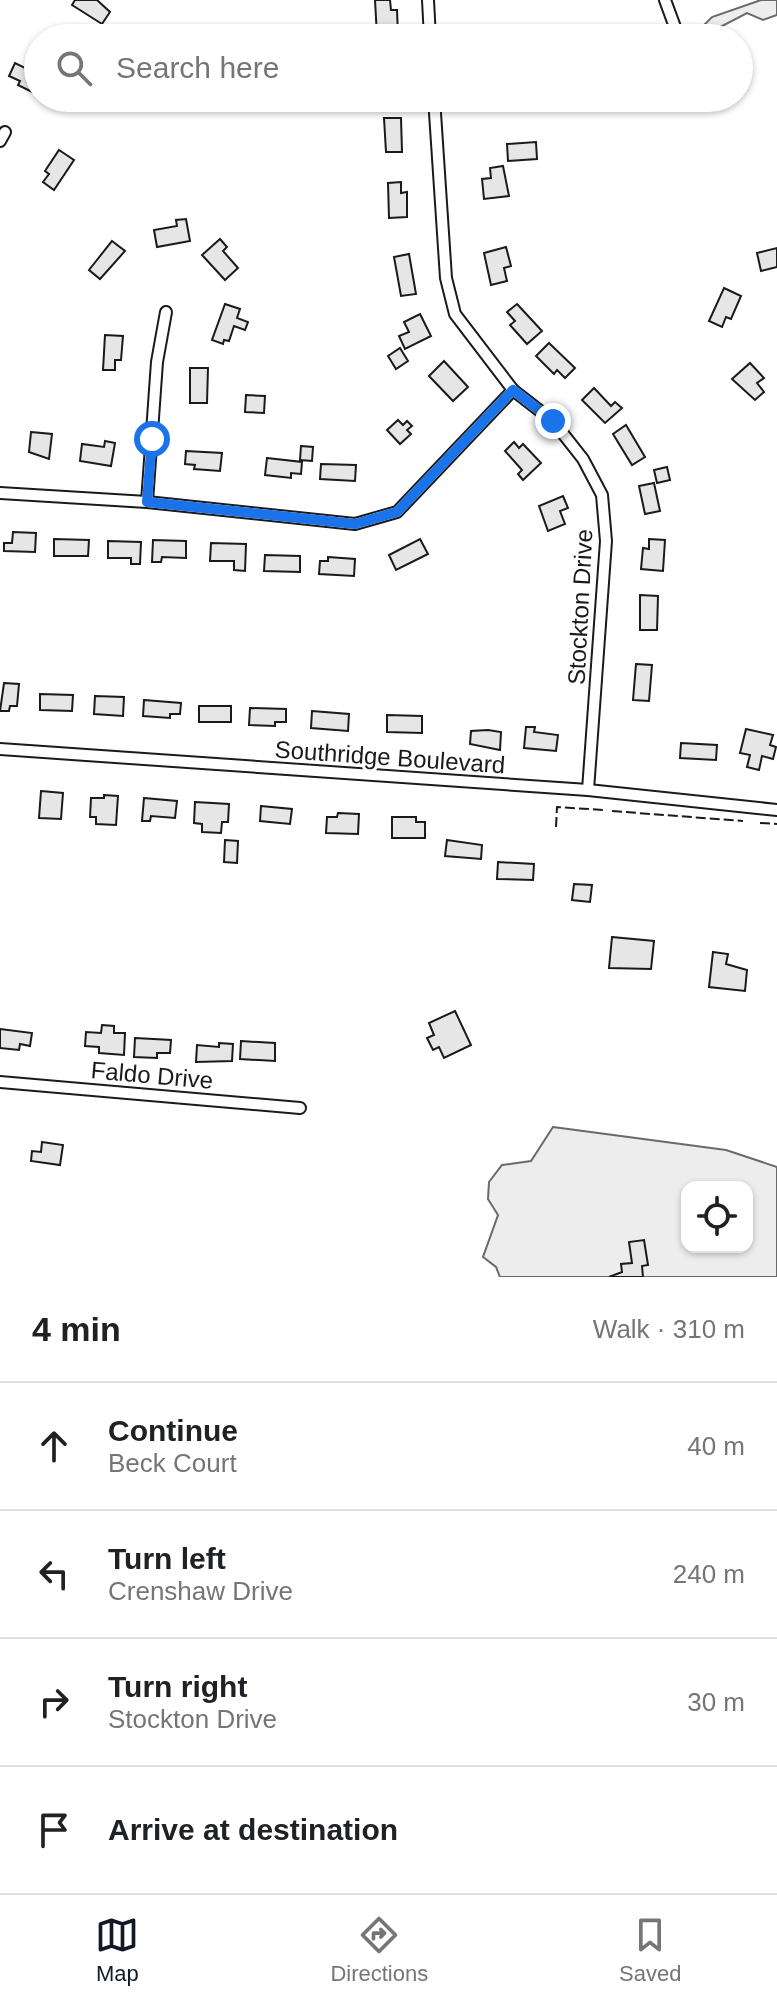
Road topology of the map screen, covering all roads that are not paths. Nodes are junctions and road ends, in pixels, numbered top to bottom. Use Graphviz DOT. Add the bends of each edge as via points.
graph roads {
  1 [pos="428,0"];
  2 [pos="665,0"];
  3 [pos="429,24"];
  4 [pos="674,24"];
  5 [pos="435,112"];
  6 [pos="166,312"];
  7 [pos="513,390"];
  8 [pos="0,493"];
  9 [pos="147,502"];
  10 [pos="0,749"];
  11 [pos="588,790"];
  12 [pos="777,810"];
  13 [pos="0,1082"];
  14 [pos="300,1108"];
  1 -- 3 [label="street"];
  2 -- 4 [label="street"];
  5 -- 7 [label="street, Stockton Drive" via="446,278 455,314"];
  6 -- 9 [label="street"];
  7 -- 9 [label="street" via="397,512 355,524"];
  7 -- 11 [label="street, Stockton Drive" via="553,421 583,459 602,495 606,541"];
  8 -- 9 [label="street"];
  10 -- 11 [label="street, Southridge Boulevard"];
  11 -- 12 [label="street, Southridge Boulevard"];
  13 -- 14 [label="street, Faldo Drive"];
}
